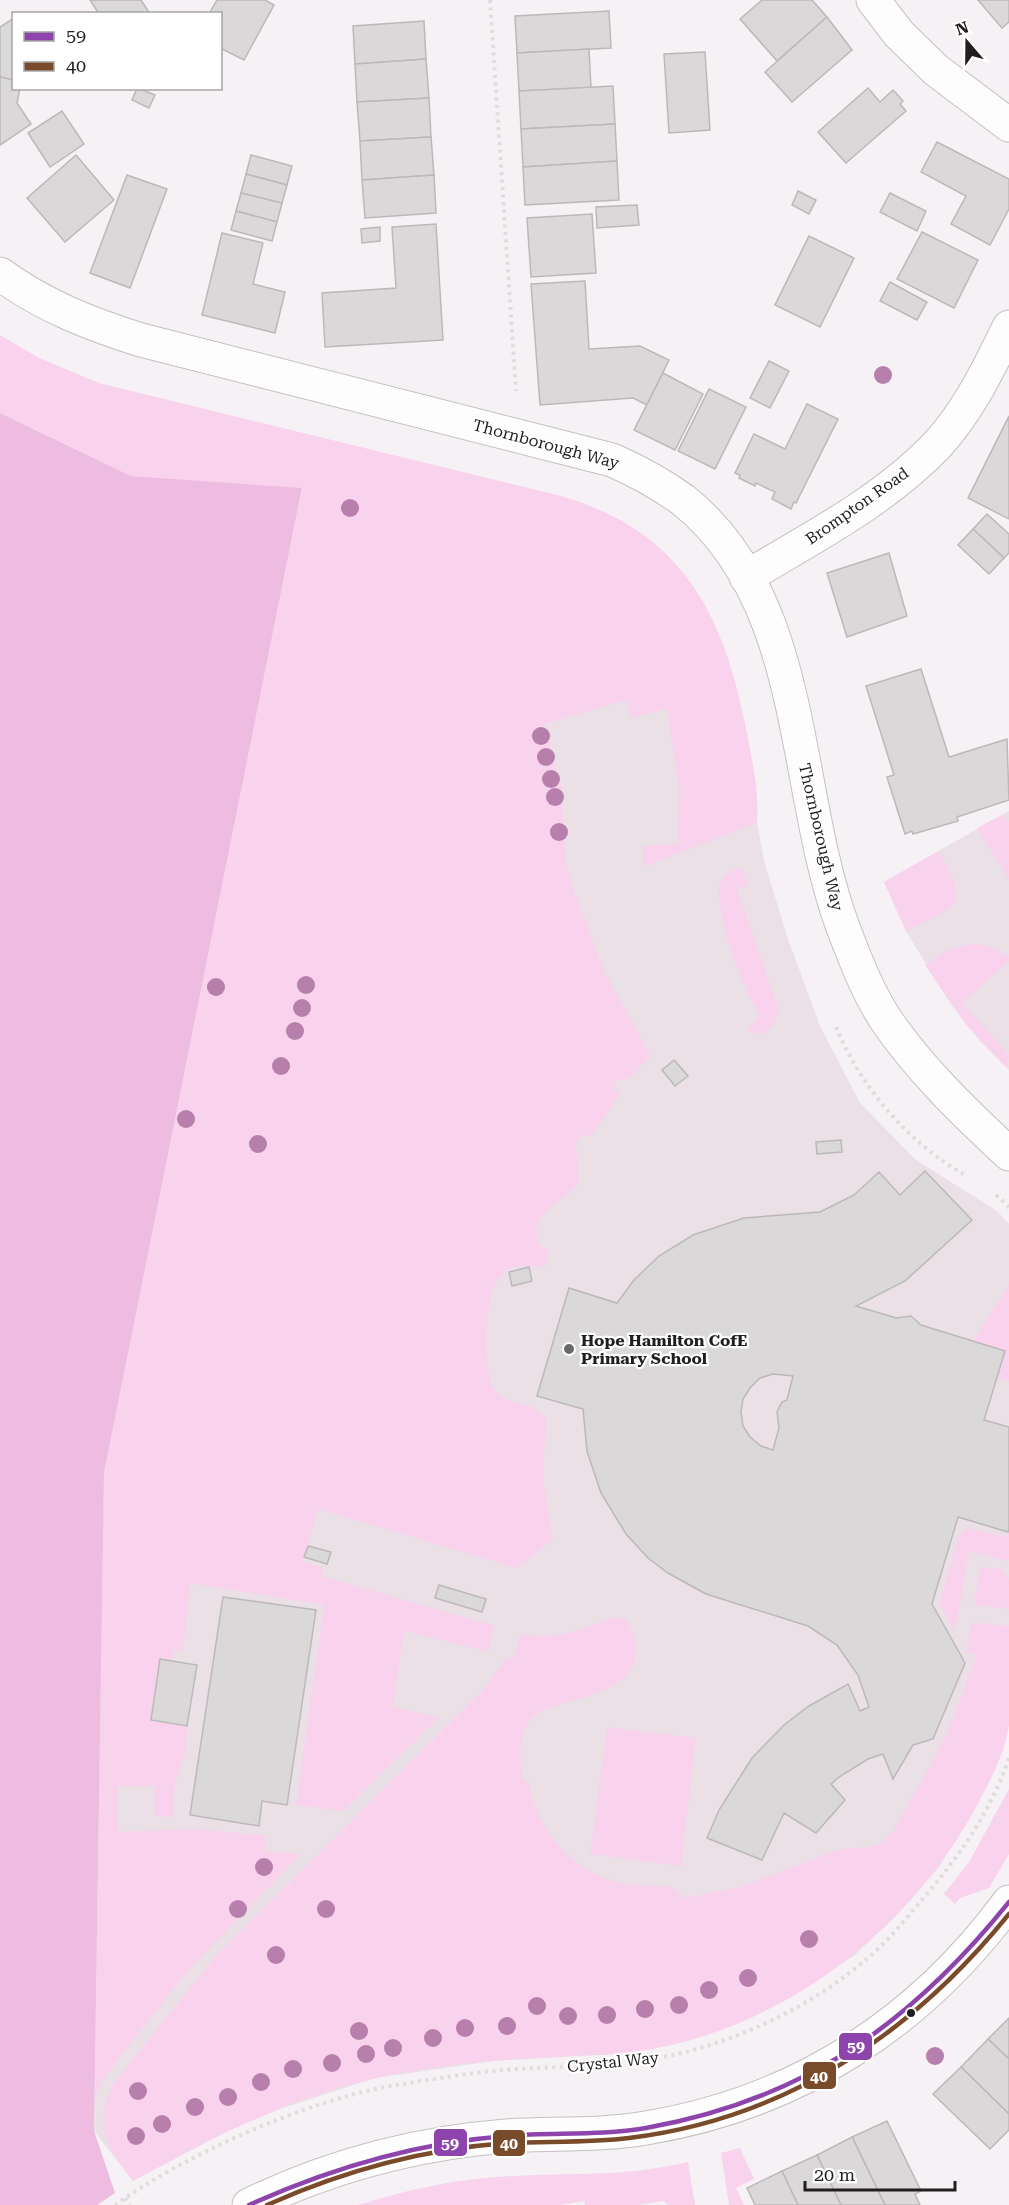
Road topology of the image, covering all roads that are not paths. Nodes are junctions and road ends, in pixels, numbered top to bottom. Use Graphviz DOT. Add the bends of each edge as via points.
graph roads {
  1 [pos="873,0"];
  2 [pos="1009,125"];
  3 [pos="0,274"];
  4 [pos="1006,343"];
  5 [pos="746,577"];
  6 [pos="1009,1154"];
  7 [pos="1009,1902"];
  8 [pos="249,2205"];
  1 -- 2 [label="street" via="899,34 936,70"];
  3 -- 5 [label="street, Thornborough Way" via="60,312 103,328 612,460 666,488 703,519"];
  4 -- 5 [label="street, Brompton Road" via="970,401 916,465 851,512"];
  5 -- 6 [label="street, Thornborough Way" via="779,652 832,892 866,981 905,1046"];
  7 -- 8 [label="street" via="948,1976 896,2022 841,2059 782,2087 696,2118 645,2128 469,2140 387,2156 308,2180"];
}
